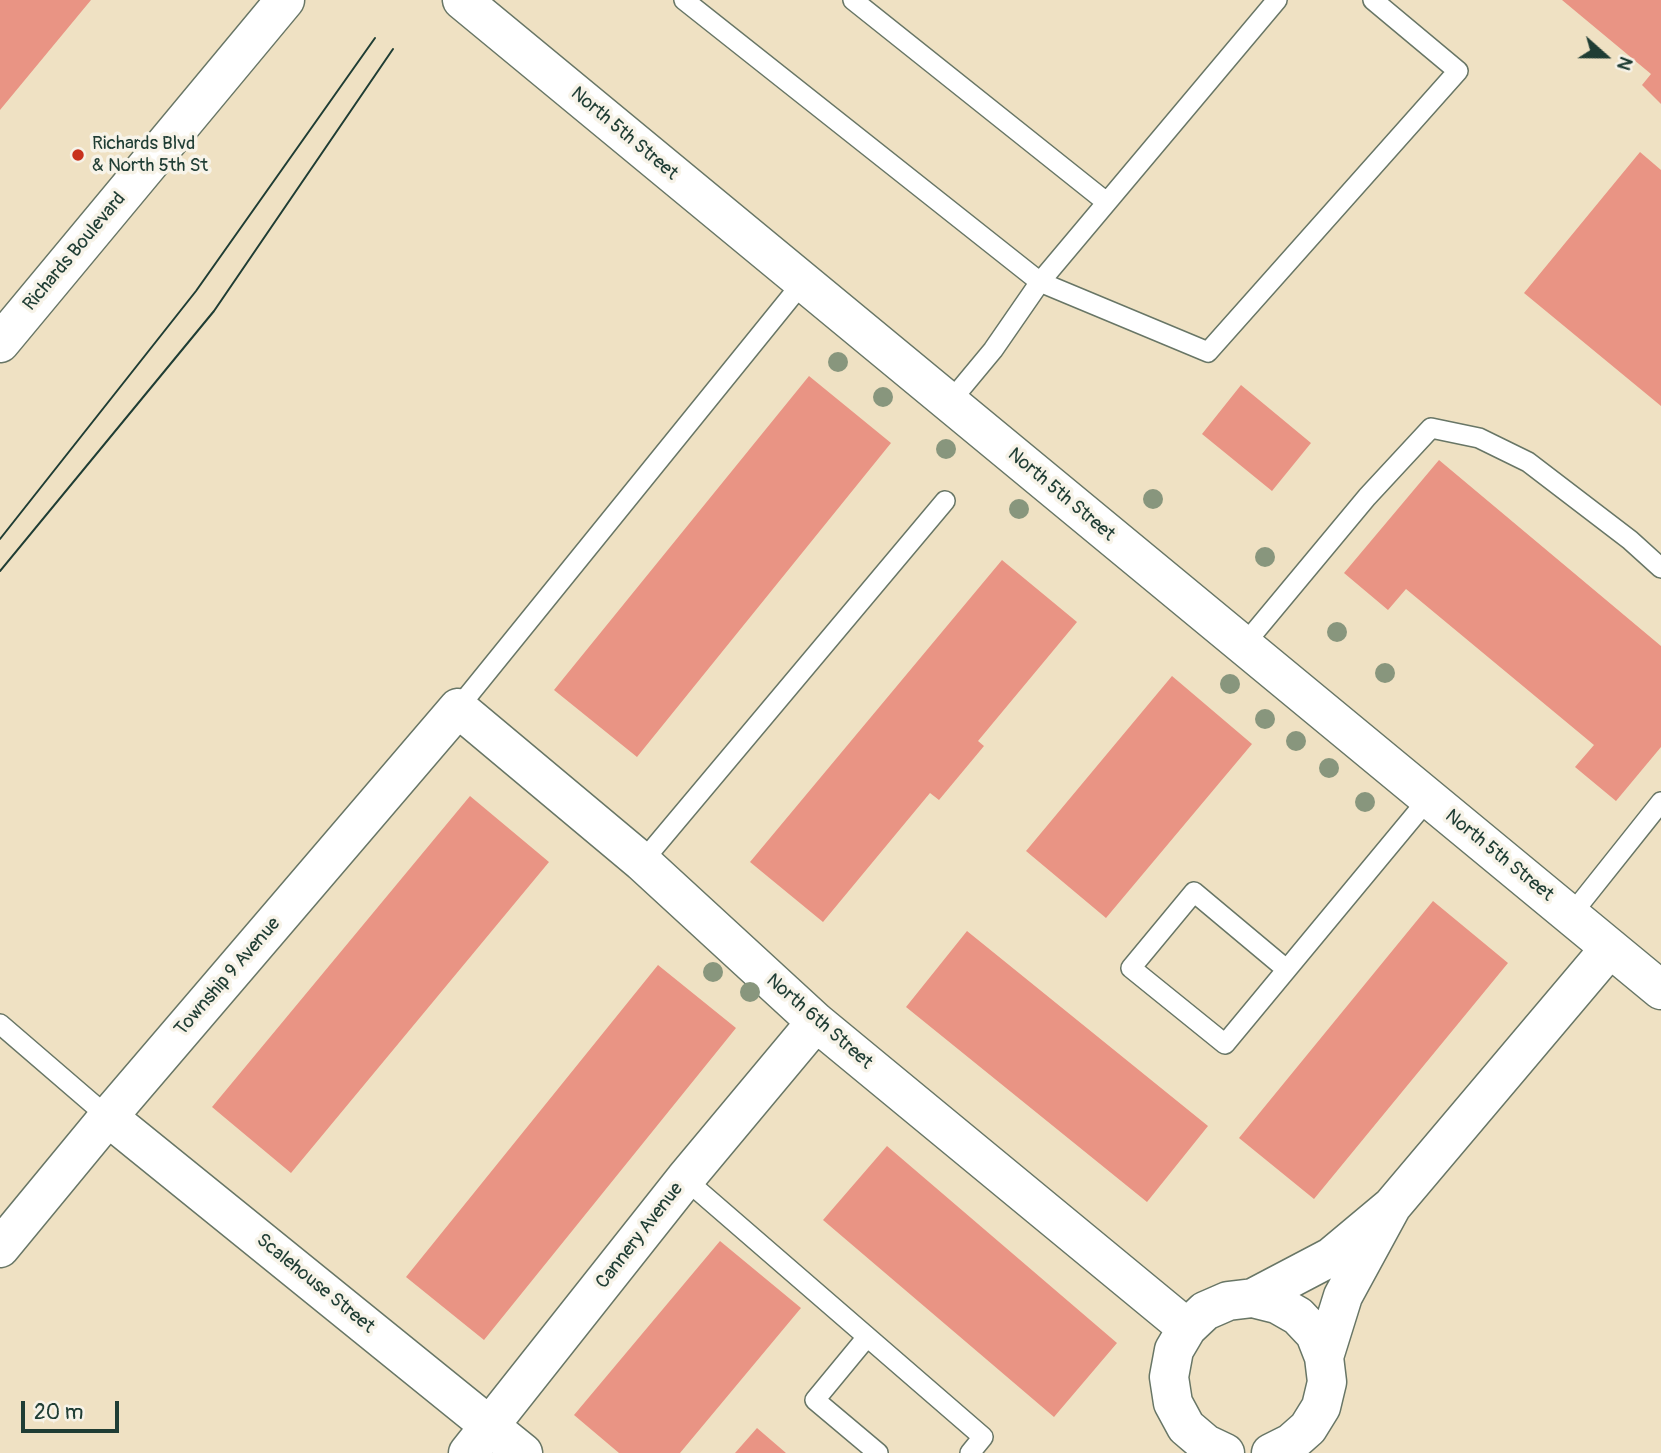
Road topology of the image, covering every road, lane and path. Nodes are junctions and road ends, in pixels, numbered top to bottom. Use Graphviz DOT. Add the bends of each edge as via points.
graph roads {
  1 [pos="285,0"];
  2 [pos="462,0"];
  3 [pos="684,0"];
  4 [pos="853,0"];
  5 [pos="1278,0"];
  6 [pos="1373,0"];
  7 [pos="1105,201"];
  8 [pos="803,282"];
  9 [pos="1040,282"];
  10 [pos="0,343"];
  11 [pos="949,403"];
  12 [pos="945,501"];
  13 [pos="1661,568"];
  14 [pos="1243,646"];
  15 [pos="458,708"];
  16 [pos="1429,798"];
  17 [pos="1661,802"];
  18 [pos="642,862"];
  19 [pos="1571,915"];
  20 [pos="1610,948"];
  21 [pos="1286,969"];
  22 [pos="1661,990"];
  23 [pos="816,1022"];
  24 [pos="0,1024"];
  25 [pos="108,1116"];
  26 [pos="685,1179"];
  27 [pos="1392,1206"];
  28 [pos="0,1248"];
  29 [pos="1253,1298"];
  30 [pos="1187,1328"];
  31 [pos="867,1337"];
  32 [pos="1324,1357"];
  33 [pos="479,1440"];
  34 [pos="1306,1441"];
  35 [pos="1213,1450"];
  36 [pos="523,1453"];
  37 [pos="878,1453"];
  38 [pos="970,1453"];
  39 [pos="1271,1453"];
  1 -- 10 [label="street, Richards Boulevard"];
  2 -- 8 [label="street, North 5th Street"];
  3 -- 9 [label="lane"];
  4 -- 7 [label="lane"];
  5 -- 7 [label="lane"];
  6 -- 9 [label="lane" via="1458,71 1208,352"];
  7 -- 9 [label="lane"];
  8 -- 11 [label="street, North 5th Street"];
  8 -- 15 [label="lane"];
  9 -- 11 [label="lane"];
  11 -- 14 [label="street, North 5th Street"];
  12 -- 18 [label="lane"];
  13 -- 14 [label="lane" via="1528,462 1479,438 1431,428"];
  14 -- 16 [label="street, North 5th Street"];
  15 -- 18 [label="street, North 6th Street"];
  15 -- 25 [label="street, Township 9 Avenue"];
  16 -- 19 [label="street, North 5th Street"];
  16 -- 21 [label="lane"];
  17 -- 19 [label="lane"];
  18 -- 23 [label="street, North 6th Street"];
  19 -- 20 [label="street, North 5th Street"];
  20 -- 22 [label="street, North 5th Street"];
  20 -- 27 [label="street"];
  21 -- 21 [label="lane" via="1225,1044 1131,968 1194,892"];
  23 -- 26 [label="street, Cannery Avenue"];
  23 -- 30 [label="street, North 6th Street"];
  24 -- 25 [label="lane"];
  25 -- 28 [label="street, Township 9 Avenue"];
  25 -- 33 [label="street, Scalehouse Street"];
  26 -- 31 [label="lane"];
  26 -- 33 [label="street, Cannery Avenue"];
  27 -- 29 [label="street" via="1331,1257"];
  27 -- 32 [label="street" via="1343,1296"];
  29 -- 30 [label="street" via="1228,1301 1205,1311"];
  29 -- 32 [label="street" via="1298,1316 1315,1334"];
  30 -- 35 [label="street" via="1174,1350 1169,1377 1173,1403 1186,1427"];
  31 -- 37 [label="lane" via="815,1400"];
  31 -- 38 [label="lane" via="983,1437"];
  32 -- 34 [label="street" via="1327,1382"];
  33 -- 36 [label="street, Scalehouse Street"];
  34 -- 39 [label="street"];
}
